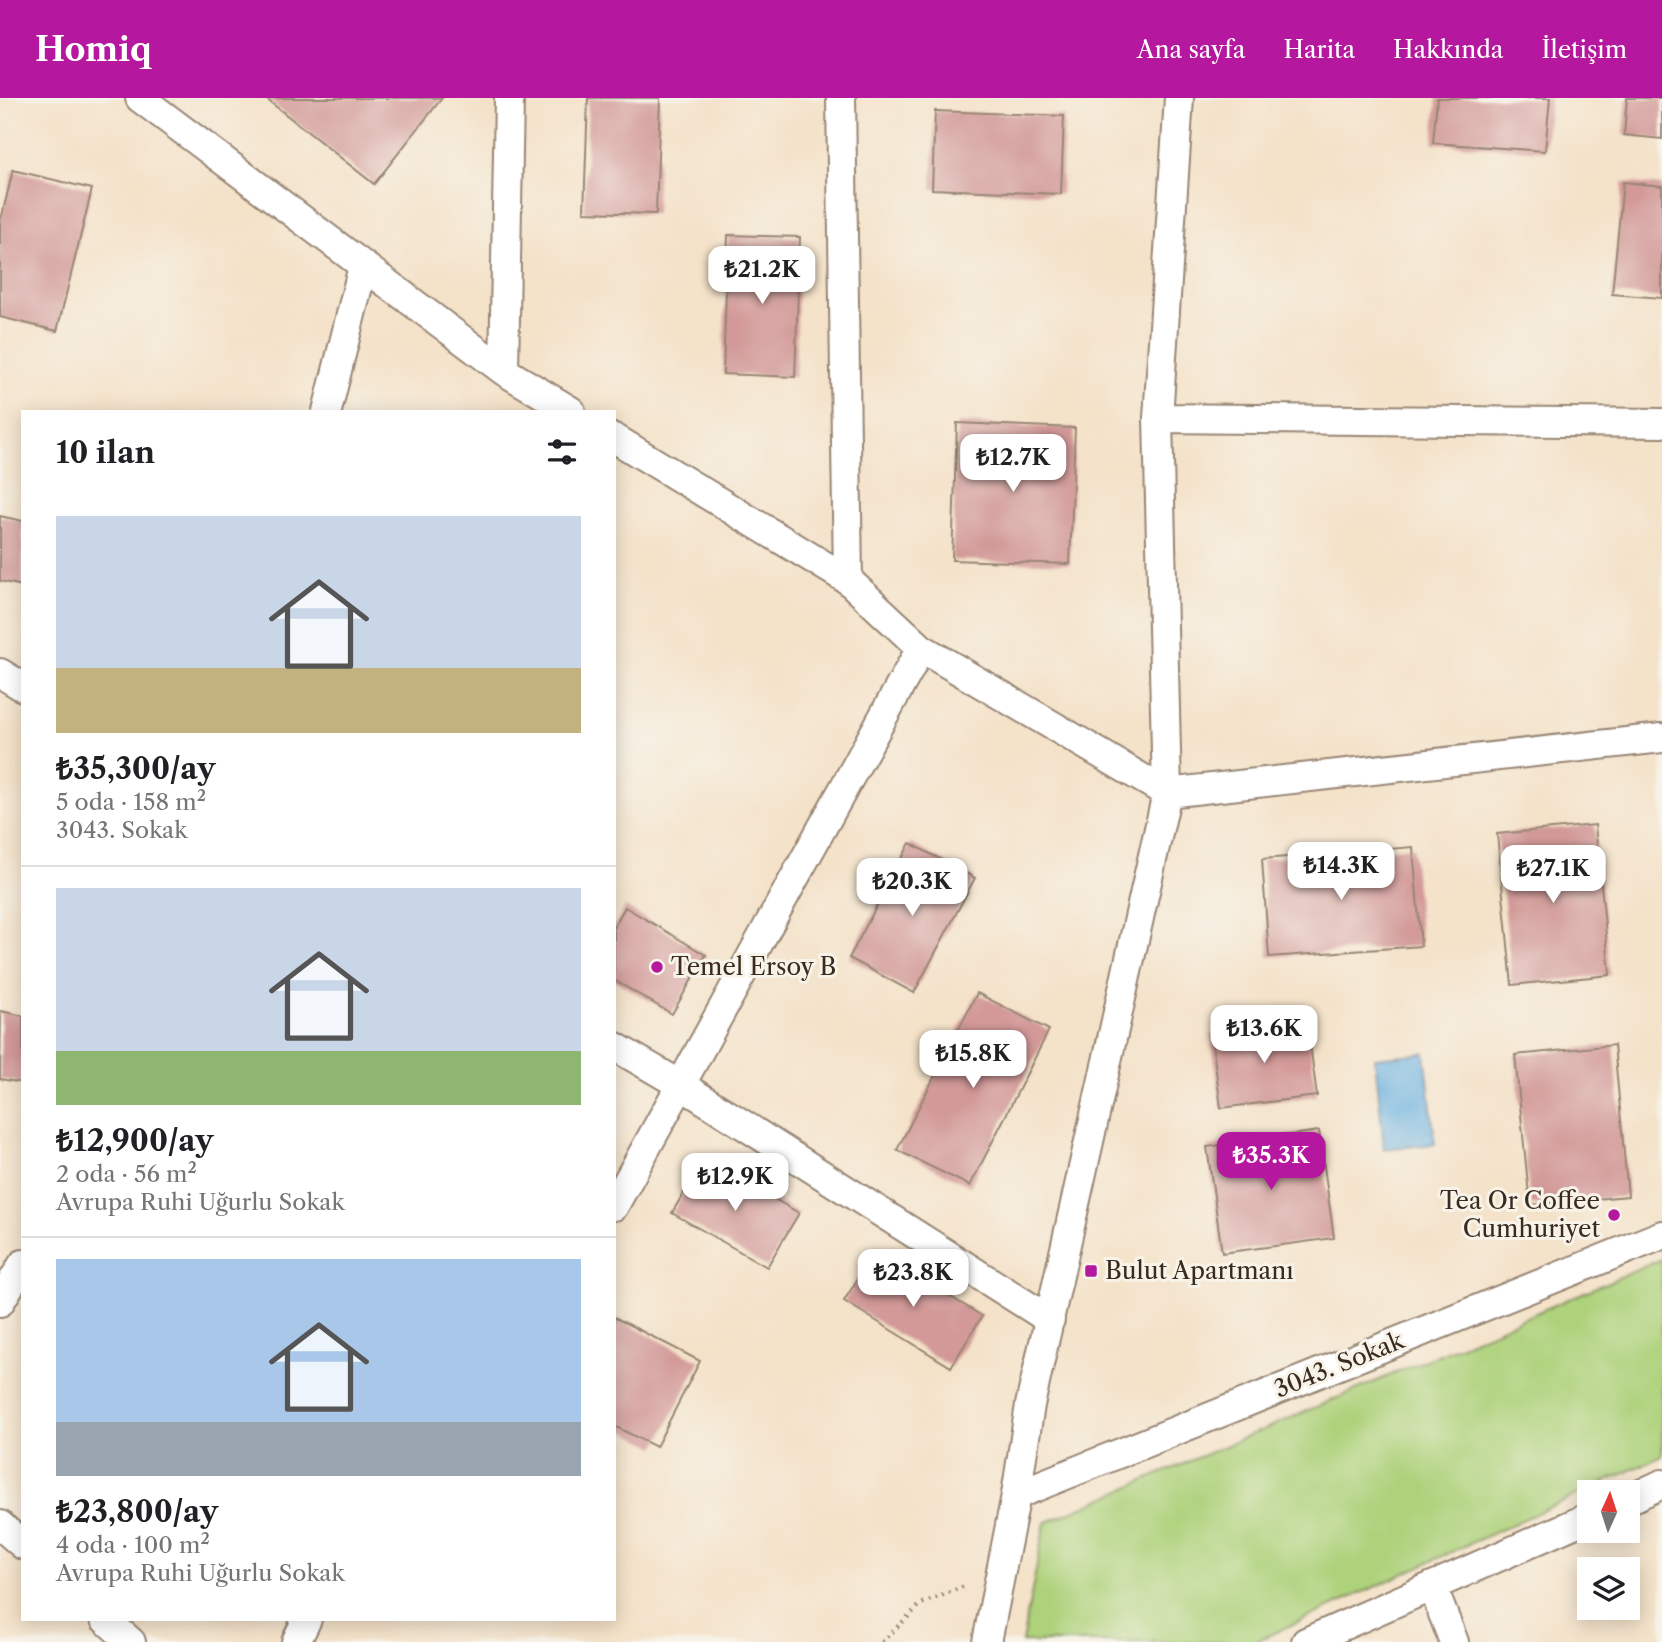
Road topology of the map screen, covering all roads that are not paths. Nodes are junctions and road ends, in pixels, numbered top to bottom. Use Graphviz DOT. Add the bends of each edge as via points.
graph roads {
  1 [pos="140,98"];
  2 [pos="509,98"];
  3 [pos="841,98"];
  4 [pos="1179,98"];
  5 [pos="363,266"];
  6 [pos="504,370"];
  7 [pos="327,410"];
  8 [pos="569,410"];
  9 [pos="1158,418"];
  10 [pos="1662,423"];
  11 [pos="616,439"];
  12 [pos="848,580"];
  13 [pos="921,648"];
  14 [pos="0,673"];
  15 [pos="21,686"];
  16 [pos="1662,738"];
  17 [pos="1167,793"];
  18 [pos="616,1047"];
  19 [pos="681,1085"];
  20 [pos="616,1202"];
  21 [pos="1662,1235"];
  22 [pos="21,1268"];
  23 [pos="0,1302"];
  24 [pos="1050,1320"];
  25 [pos="1662,1484"];
  26 [pos="1640,1494"];
  27 [pos="1016,1495"];
  28 [pos="1577,1522"];
  29 [pos="0,1525"];
  30 [pos="21,1543"];
  31 [pos="1432,1586"];
  32 [pos="107,1621"];
  33 [pos="306,1621"];
  34 [pos="131,1642"];
  35 [pos="296,1642"];
  36 [pos="987,1642"];
  37 [pos="1306,1642"];
  38 [pos="1454,1642"];
  1 -- 5 [label="street"];
  2 -- 6 [label="street"];
  3 -- 12 [label="street"];
  4 -- 9 [label="street"];
  5 -- 6 [label="street"];
  5 -- 7 [label="street"];
  6 -- 8 [label="street"];
  9 -- 10 [label="street"];
  9 -- 17 [label="street"];
  11 -- 12 [label="street"];
  12 -- 13 [label="street"];
  13 -- 17 [label="street"];
  13 -- 19 [label="street"];
  14 -- 15 [label="street"];
  16 -- 17 [label="street"];
  17 -- 24 [label="street"];
  18 -- 19 [label="street"];
  19 -- 20 [label="street"];
  19 -- 24 [label="street"];
  21 -- 27 [label="street, 3043. Sokak"];
  22 -- 23 [label="street"];
  24 -- 27 [label="street"];
  25 -- 26 [label="street"];
  27 -- 36 [label="street"];
  28 -- 31 [label="street"];
  29 -- 30 [label="street"];
  31 -- 37 [label="street"];
  31 -- 38 [label="street"];
  32 -- 34 [label="street"];
  33 -- 35 [label="street"];
}
